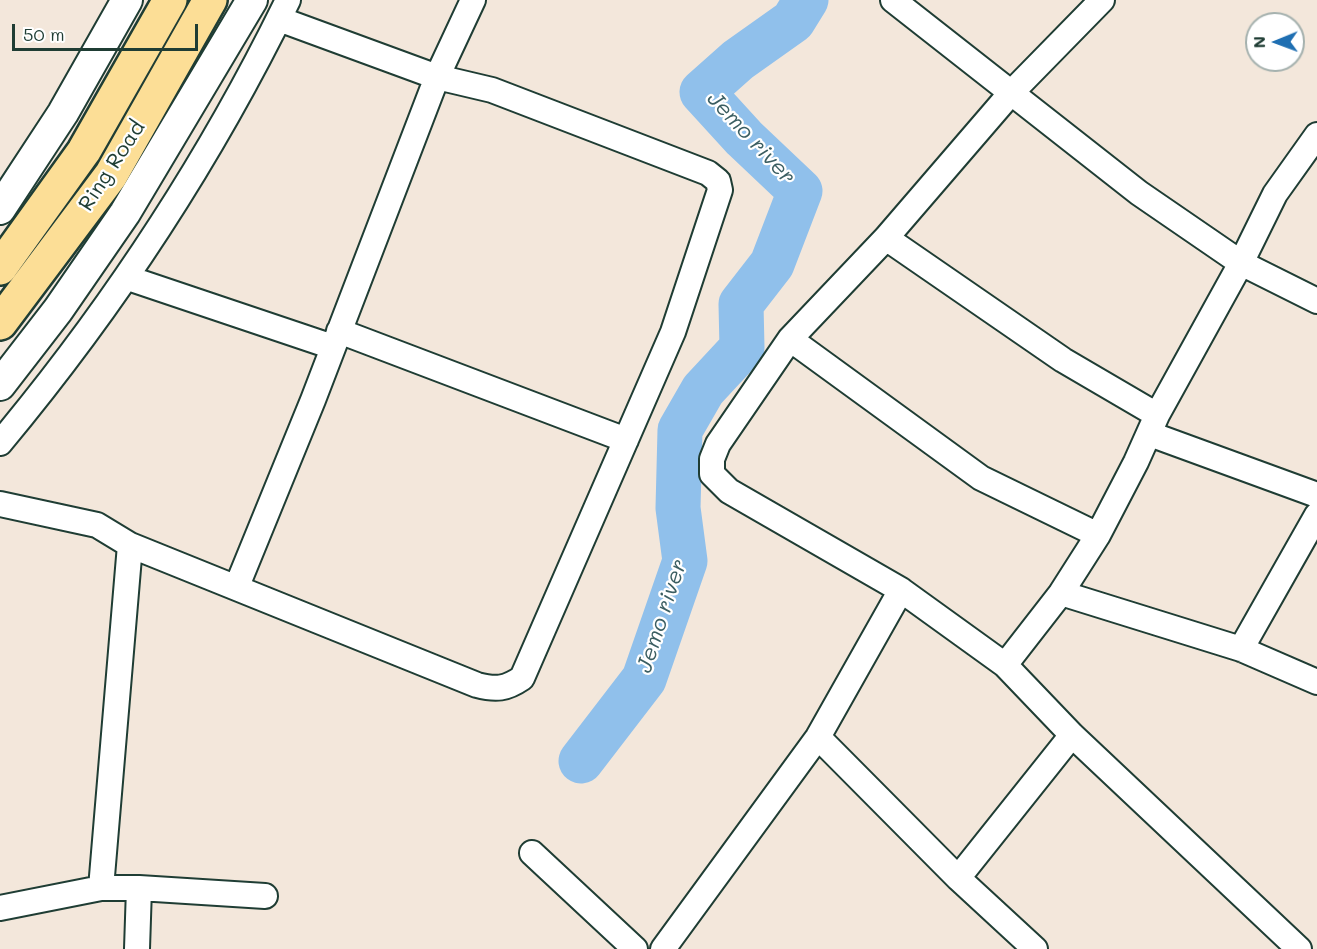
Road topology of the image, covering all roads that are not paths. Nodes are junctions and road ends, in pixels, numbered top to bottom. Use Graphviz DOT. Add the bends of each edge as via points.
graph roads {
  1 [pos="127,0"];
  2 [pos="170,0"];
  3 [pos="210,0"];
  4 [pos="252,0"];
  5 [pos="473,0"];
  6 [pos="893,0"];
  7 [pos="1102,0"];
  8 [pos="283,9"];
  9 [pos="437,77"];
  10 [pos="1010,94"];
  11 [pos="1317,135"];
  12 [pos="0,209"];
  13 [pos="886,238"];
  14 [pos="1241,263"];
  15 [pos="0,268"];
  16 [pos="128,278"];
  17 [pos="1317,301"];
  18 [pos="0,323"];
  19 [pos="336,339"];
  20 [pos="790,339"];
  21 [pos="0,385"];
  22 [pos="1153,424"];
  23 [pos="626,440"];
  24 [pos="0,443"];
  25 [pos="1317,495"];
  26 [pos="0,504"];
  27 [pos="1317,515"];
  28 [pos="1098,535"];
  29 [pos="130,545"];
  30 [pos="237,586"];
  31 [pos="901,590"];
  32 [pos="1061,593"];
  33 [pos="1241,649"];
  34 [pos="1005,665"];
  35 [pos="1317,682"];
  36 [pos="1072,735"];
  37 [pos="818,736"];
  38 [pos="532,854"];
  39 [pos="958,878"];
  40 [pos="101,888"];
  41 [pos="139,888"];
  42 [pos="265,896"];
  43 [pos="1,906"];
  44 [pos="137,949"];
  45 [pos="636,949"];
  46 [pos="663,949"];
  47 [pos="1035,949"];
  48 [pos="1299,949"];
  1 -- 12 [label="street" via="63,113"];
  2 -- 15 [label="highway, Ring Road" via="84,151"];
  3 -- 18 [label="highway, Ring Road" via="111,175"];
  4 -- 21 [label="street" via="125,213"];
  5 -- 9 [label="street"];
  6 -- 10 [label="street"];
  7 -- 10 [label="street"];
  8 -- 9 [label="street"];
  8 -- 16 [label="street" via="199,164"];
  9 -- 19 [label="street"];
  9 -- 23 [label="street" via="492,90 708,173 718,181 720,190 673,332"];
  10 -- 13 [label="street"];
  10 -- 14 [label="street" via="1139,193"];
  11 -- 14 [label="street" via="1275,194"];
  13 -- 20 [label="street"];
  13 -- 22 [label="street"];
  14 -- 17 [label="street"];
  14 -- 22 [label="street"];
  16 -- 19 [label="street"];
  16 -- 24 [label="street"];
  19 -- 23 [label="street"];
  19 -- 30 [label="street"];
  20 -- 28 [label="street" via="981,478"];
  20 -- 31 [label="street" via="718,444 712,474 729,491"];
  22 -- 25 [label="street"];
  22 -- 28 [label="street"];
  23 -- 30 [label="street" via="522,678 509,687 492,689 477,685"];
  26 -- 29 [label="street" via="97,525"];
  27 -- 33 [label="street"];
  28 -- 32 [label="street"];
  29 -- 30 [label="street"];
  29 -- 40 [label="street"];
  31 -- 34 [label="street"];
  31 -- 37 [label="street"];
  32 -- 33 [label="street"];
  32 -- 34 [label="street"];
  33 -- 35 [label="street"];
  34 -- 36 [label="street"];
  36 -- 39 [label="street"];
  36 -- 48 [label="street"];
  37 -- 39 [label="street"];
  37 -- 46 [label="street"];
  38 -- 45 [label="street"];
  39 -- 47 [label="street"];
  40 -- 41 [label="street"];
  40 -- 43 [label="street"];
  41 -- 42 [label="street"];
  41 -- 44 [label="street"];
}
